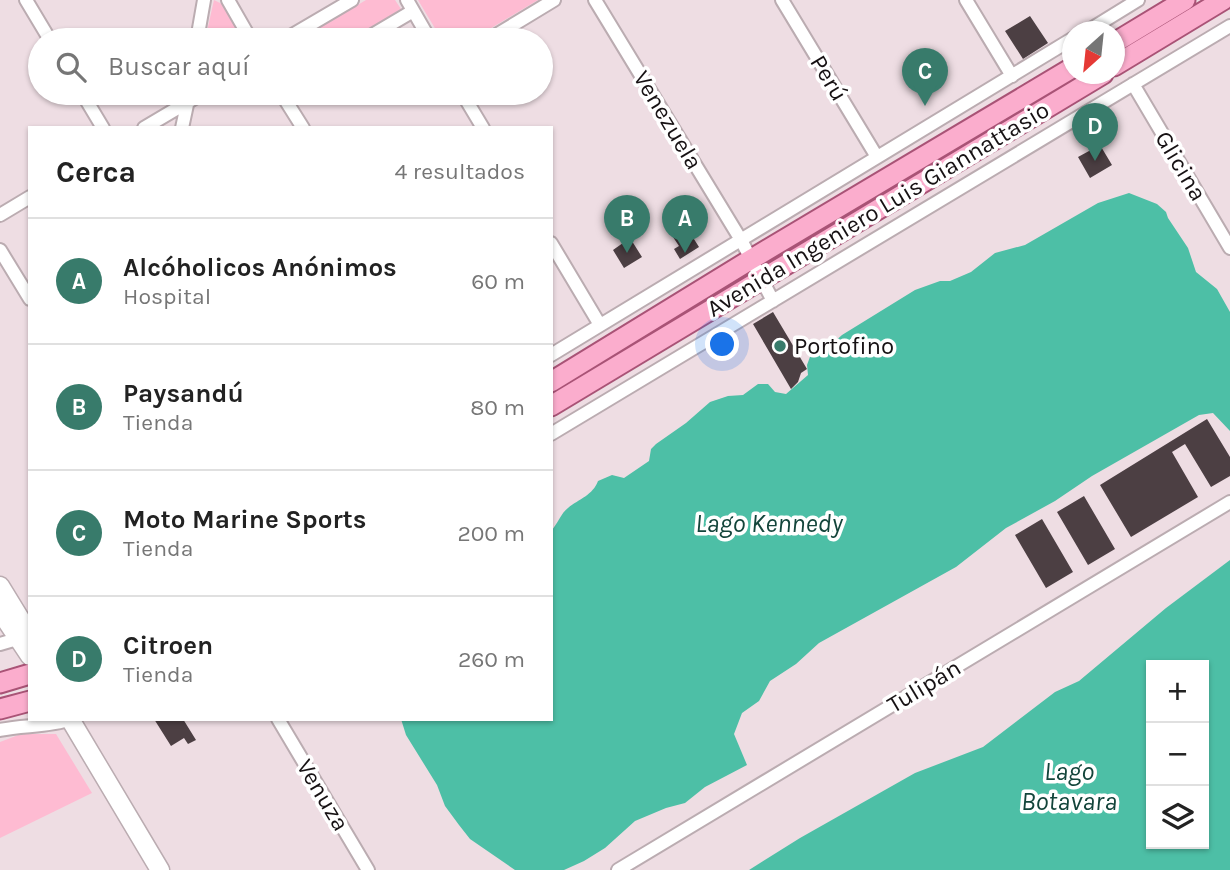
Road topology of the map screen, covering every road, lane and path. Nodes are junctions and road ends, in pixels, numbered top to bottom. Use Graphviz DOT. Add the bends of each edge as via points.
graph roads {
  1 [pos="26,0"];
  2 [pos="204,0"];
  3 [pos="228,0"];
  4 [pos="352,0"];
  5 [pos="554,0"];
  6 [pos="595,0"];
  7 [pos="782,0"];
  8 [pos="966,0"];
  9 [pos="1138,0"];
  10 [pos="1185,0"];
  11 [pos="1223,0"];
  12 [pos="410,6"];
  13 [pos="1104,21"];
  14 [pos="1230,26"];
  15 [pos="43,28"];
  16 [pos="199,28"];
  17 [pos="244,28"];
  18 [pos="304,28"];
  19 [pos="380,28"];
  20 [pos="423,28"];
  21 [pos="508,28"];
  22 [pos="1125,37"];
  23 [pos="1062,46"];
  24 [pos="1125,60"];
  25 [pos="1062,75"];
  26 [pos="1012,76"];
  27 [pos="1086,84"];
  28 [pos="1133,84"];
  29 [pos="89,105"];
  30 [pos="178,105"];
  31 [pos="187,105"];
  32 [pos="289,105"];
  33 [pos="469,105"];
  34 [pos="102,126"];
  35 [pos="147,126"];
  36 [pos="182,126"];
  37 [pos="302,126"];
  38 [pos="482,126"];
  39 [pos="877,157"];
  40 [pos="28,198"];
  41 [pos="0,215"];
  42 [pos="741,240"];
  43 [pos="553,246"];
  44 [pos="1230,248"];
  45 [pos="0,250"];
  46 [pos="750,260"];
  47 [pos="762,279"];
  48 [pos="28,296"];
  49 [pos="774,301"];
  50 [pos="600,326"];
  51 [pos="553,354"];
  52 [pos="553,381"];
  53 [pos="553,405"];
  54 [pos="553,433"];
  55 [pos="1230,502"];
  56 [pos="0,586"];
  57 [pos="0,611"];
  58 [pos="19,639"];
  59 [pos="28,675"];
  60 [pos="0,683"];
  61 [pos="28,702"];
  62 [pos="0,709"];
  63 [pos="64,721"];
  64 [pos="71,721"];
  65 [pos="279,721"];
  66 [pos="0,730"];
  67 [pos="160,870"];
  68 [pos="368,870"];
  69 [pos="618,870"];
  1 -- 15 [label="street"];
  2 -- 16 [label="street"];
  3 -- 17 [label="street"];
  4 -- 18 [label="street"];
  5 -- 21 [label="street"];
  6 -- 42 [label="street, Venezuela"];
  7 -- 39 [label="street, Perú"];
  8 -- 26 [label="street"];
  9 -- 13 [label="street"];
  10 -- 22 [label="main road"];
  11 -- 24 [label="main road"];
  12 -- 19 [label="street"];
  12 -- 20 [label="street"];
  14 -- 28 [label="street, Avenida Ingeniero Luis Giannattasio"];
  23 -- 26 [label="street, Avenida Ingeniero Luis Giannattasio"];
  25 -- 46 [label="main road, Avenida Ingeniero Luis Giannattasio"];
  26 -- 39 [label="street, Avenida Ingeniero Luis Giannattasio"];
  27 -- 47 [label="main road, Avenida Ingeniero Luis Giannattasio"];
  28 -- 44 [label="street, Glicina"];
  28 -- 49 [label="street, Avenida Ingeniero Luis Giannattasio"];
  29 -- 34 [label="street"];
  30 -- 35 [label="street"];
  31 -- 36 [label="street"];
  32 -- 37 [label="street"];
  33 -- 38 [label="street"];
  39 -- 42 [label="street, Avenida Ingeniero Luis Giannattasio"];
  40 -- 41 [label="street"];
  42 -- 46 [label="street, Venezuela"];
  42 -- 50 [label="street, Avenida Ingeniero Luis Giannattasio"];
  43 -- 50 [label="street"];
  45 -- 48 [label="street"];
  46 -- 47 [label="street, Venezuela"];
  46 -- 52 [label="main road, Avenida Ingeniero Luis Giannattasio"];
  47 -- 49 [label="street, Venezuela"];
  47 -- 53 [label="main road, Avenida Ingeniero Luis Giannattasio"];
  49 -- 54 [label="street, Avenida Ingeniero Luis Giannattasio"];
  50 -- 51 [label="street, Avenida Ingeniero Luis Giannattasio"];
  55 -- 69 [label="street, Tulipán"];
  56 -- 58 [label="street"];
  57 -- 58 [label="street"];
  59 -- 60 [label="main road"];
  61 -- 62 [label="main road"];
  63 -- 66 [label="street"];
  64 -- 67 [label="street"];
  65 -- 68 [label="street, Venuza"];
}
